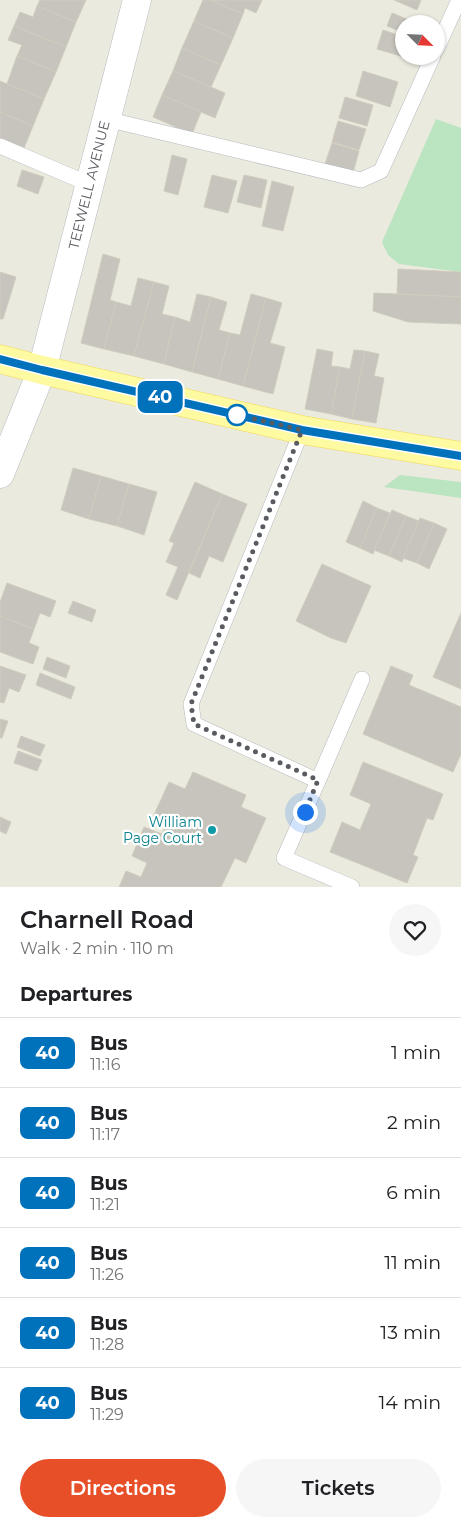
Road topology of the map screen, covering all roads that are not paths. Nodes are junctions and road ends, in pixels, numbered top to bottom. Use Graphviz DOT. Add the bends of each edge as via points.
graph roads {
  1 [pos="137,0"];
  2 [pos="459,0"];
  3 [pos="445,30"];
  4 [pos="429,65"];
  5 [pos="106,119"];
  6 [pos="0,146"];
  7 [pos="90,184"];
  8 [pos="0,359"];
  9 [pos="42,370"];
  10 [pos="302,430"];
  11 [pos="461,456"];
  12 [pos="0,474"];
  13 [pos="362,679"];
  14 [pos="318,780"];
  15 [pos="352,887"];
  1 -- 5 [label="street, TEEWELL AVENUE"];
  2 -- 3 [label="lane"];
  4 -- 5 [label="lane" via="380,171 361,180"];
  5 -- 7 [label="street, TEEWELL AVENUE"];
  6 -- 7 [label="lane"];
  7 -- 9 [label="street, TEEWELL AVENUE"];
  8 -- 9 [label="main road"];
  9 -- 10 [label="main road"];
  9 -- 12 [label="street, TEEWELL AVENUE"];
  10 -- 11 [label="main road"];
  10 -- 14 [label="lane" via="191,704 194,724"];
  13 -- 14 [label="lane"];
  14 -- 15 [label="lane" via="284,858"];
}
